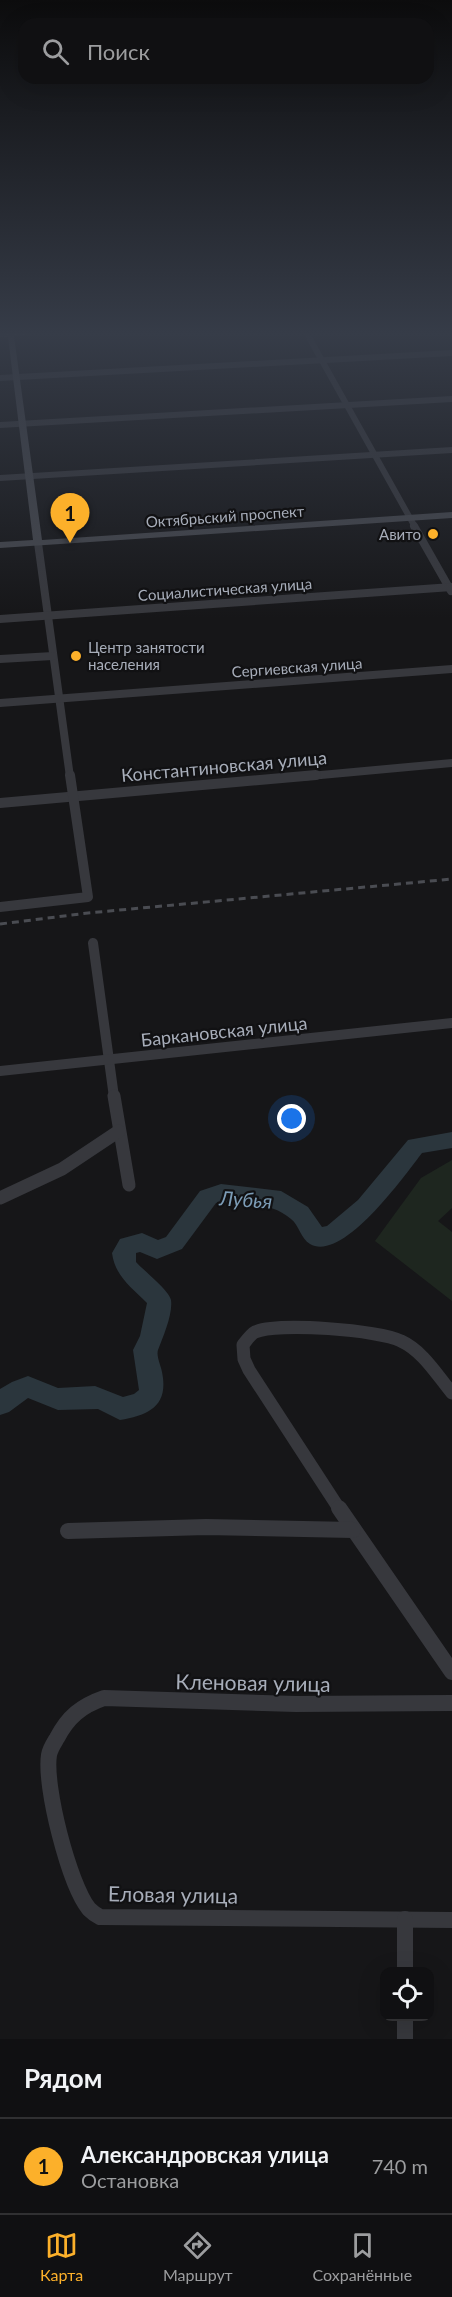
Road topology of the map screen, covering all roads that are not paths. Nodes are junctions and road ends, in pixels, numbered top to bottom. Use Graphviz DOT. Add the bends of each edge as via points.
graph roads {
  1 [pos="22,427"];
  2 [pos="359,427"];
  3 [pos="452,450"];
  4 [pos="373,455"];
  5 [pos="28,477"];
  6 [pos="0,478"];
  7 [pos="452,515"];
  8 [pos="408,517"];
  9 [pos="38,543"];
  10 [pos="0,545"];
  11 [pos="451,590"];
  12 [pos="48,616"];
  13 [pos="0,619"];
  14 [pos="53,656"];
  15 [pos="0,659"];
  16 [pos="452,669"];
  17 [pos="58,699"];
  18 [pos="0,704"];
  19 [pos="452,763"];
  20 [pos="72,797"];
  21 [pos="0,803"];
  22 [pos="0,907"];
  23 [pos="93,943"];
  24 [pos="452,1023"];
  25 [pos="108,1060"];
  26 [pos="0,1071"];
  27 [pos="119,1131"];
  28 [pos="129,1185"];
  29 [pos="0,1198"];
  30 [pos="452,1393"];
  31 [pos="353,1530"];
  32 [pos="68,1531"];
  33 [pos="452,1672"];
  34 [pos="452,1703"];
  35 [pos="64,1726"];
  36 [pos="405,1920"];
  37 [pos="452,1920"];
  38 [pos="405,1967"];
  39 [pos="405,2021"];
  40 [pos="405,2039"];
  1 -- 5 [label="street"];
  2 -- 4 [label="street"];
  3 -- 4 [label="street"];
  4 -- 5 [label="street"];
  4 -- 8 [label="street"];
  5 -- 6 [label="street"];
  5 -- 9 [label="street"];
  7 -- 8 [label="street, Октябрьский проспект"];
  8 -- 9 [label="street, Октябрьский проспект"];
  8 -- 11 [label="street"];
  9 -- 10 [label="street, Октябрьский проспект"];
  9 -- 12 [label="street"];
  11 -- 12 [label="street, Социалистическая улица"];
  12 -- 13 [label="street, Социалистическая улица"];
  12 -- 14 [label="street"];
  14 -- 15 [label="street"];
  14 -- 17 [label="street"];
  16 -- 17 [label="street, Сергиевская улица"];
  17 -- 18 [label="street, Сергиевская улица"];
  17 -- 20 [label="street"];
  19 -- 20 [label="street, Константиновская улица"];
  20 -- 21 [label="street, Константиновская улица"];
  20 -- 22 [label="street" via="88,897"];
  23 -- 25 [label="street"];
  24 -- 25 [label="street, Баркановская улица"];
  25 -- 26 [label="street, Баркановская улица"];
  25 -- 27 [label="street"];
  27 -- 28 [label="street"];
  27 -- 29 [label="street" via="68,1168"];
  30 -- 31 [label="street" via="427,1362 402,1341 375,1334 271,1329 254,1332 245,1340 242,1352 249,1370"];
  31 -- 32 [label="street" via="206,1527"];
  31 -- 33 [label="street"];
  34 -- 35 [label="street, Кленовая улица" via="285,1704 104,1698 72,1713"];
  35 -- 36 [label="street, Еловая улица" via="49,1753 54,1805 70,1869 89,1910 100,1917"];
  36 -- 37 [label="street, Еловая улица"];
  36 -- 38 [label="street"];
  39 -- 40 [label="street"];
}
